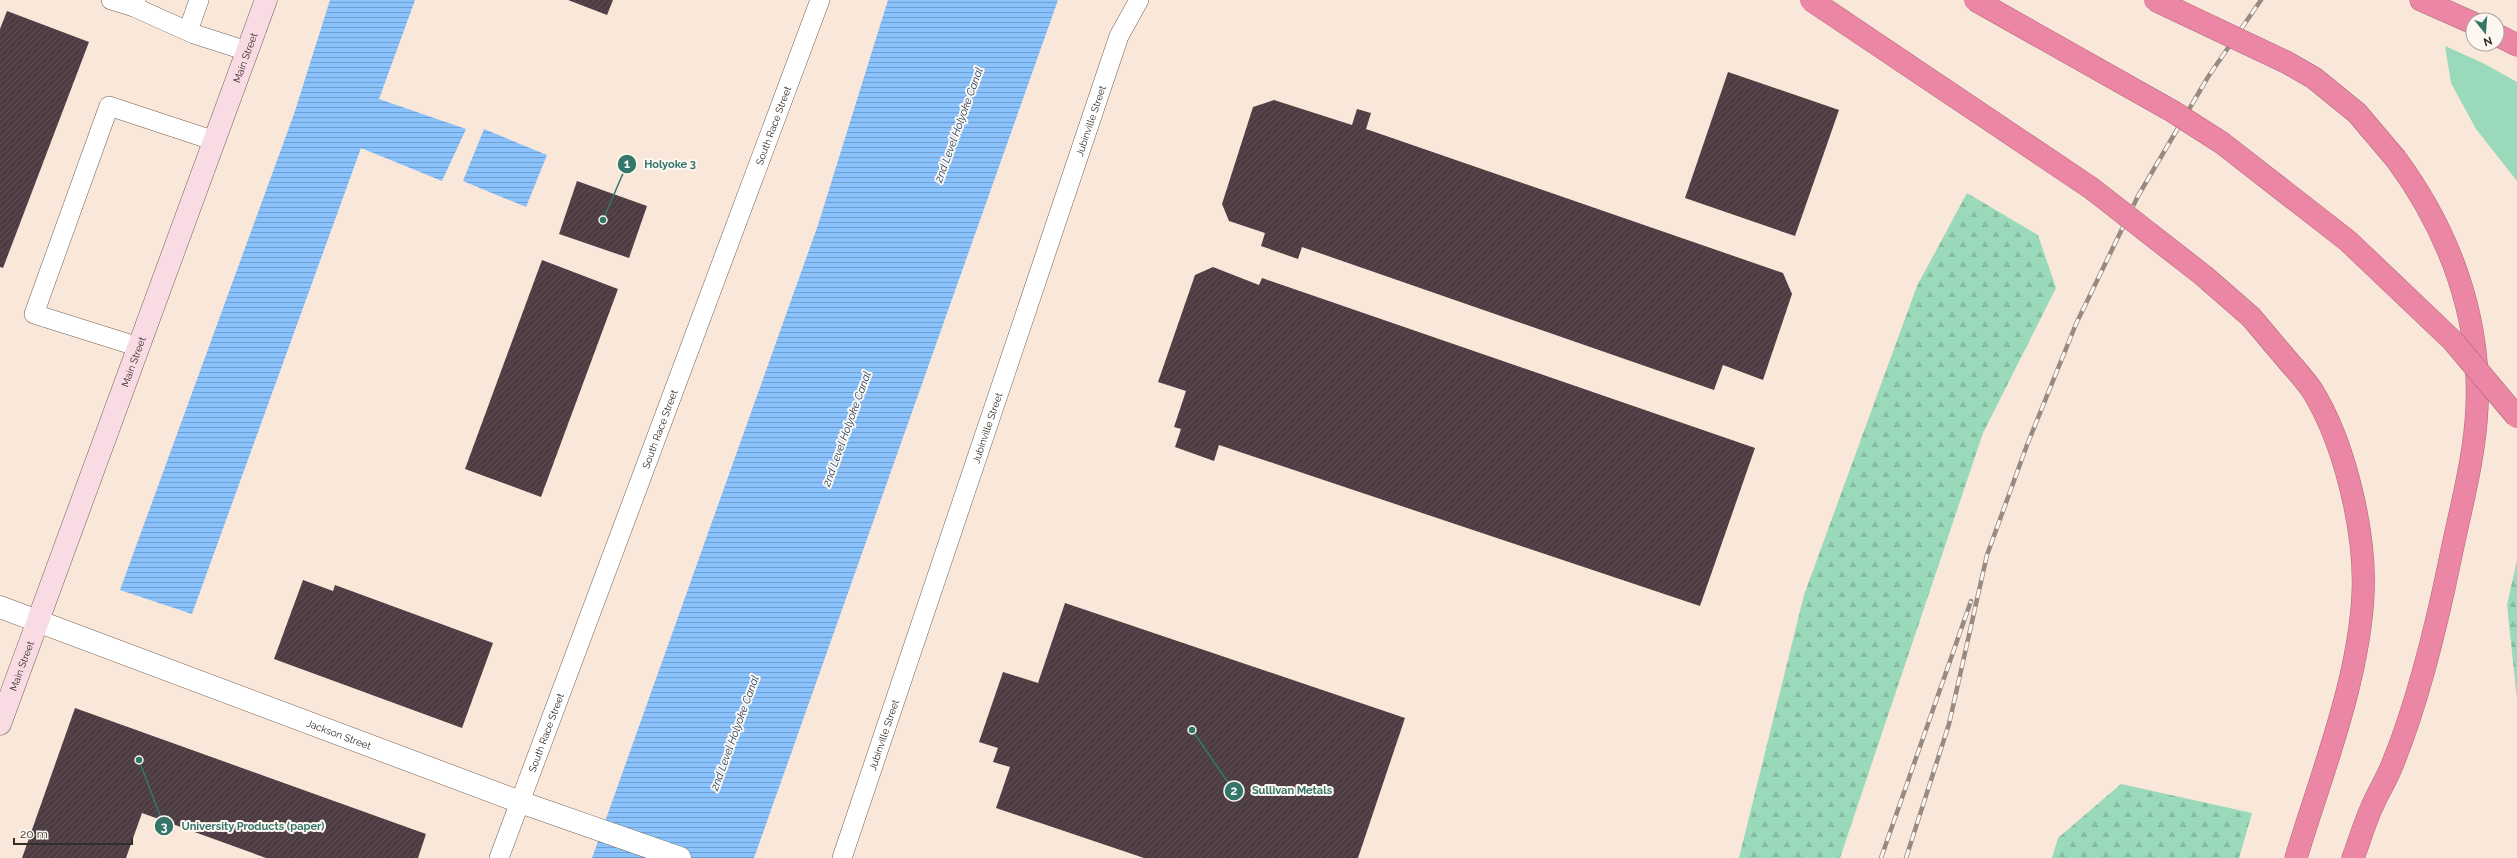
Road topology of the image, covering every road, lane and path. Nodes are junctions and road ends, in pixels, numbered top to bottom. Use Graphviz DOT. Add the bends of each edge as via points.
graph roads {
  1 [pos="111,0"];
  2 [pos="199,0"];
  3 [pos="266,0"];
  4 [pos="820,0"];
  5 [pos="1139,0"];
  6 [pos="1811,0"];
  7 [pos="1975,0"];
  8 [pos="2155,0"];
  9 [pos="2421,0"];
  10 [pos="135,3"];
  11 [pos="2465,19"];
  12 [pos="188,31"];
  13 [pos="2505,39"];
  14 [pos="2517,45"];
  15 [pos="248,51"];
  16 [pos="214,142"];
  17 [pos="139,347"];
  18 [pos="2517,417"];
  19 [pos="0,607"];
  20 [pos="38,622"];
  21 [pos="0,724"];
  22 [pos="520,802"];
  23 [pos="499,858"];
  24 [pos="680,858"];
  25 [pos="842,858"];
  26 [pos="2296,858"];
  27 [pos="2352,858"];
  1 -- 10 [label="lane"];
  2 -- 12 [label="lane"];
  3 -- 15 [label="main road, Main Street"];
  4 -- 22 [label="lane, South Race Street"];
  5 -- 25 [label="lane, Jubinville Street" via="1119,36"];
  6 -- 26 [label="highway, bridge" via="2091,188 2204,276 2251,317 2312,390 2345,469 2358,525 2363,593 2353,667"];
  7 -- 18 [label="highway, bridge" via="2165,107 2222,143 2348,241 2453,341"];
  8 -- 27 [label="highway, bridge" via="2286,62 2314,78 2357,113 2417,187 2439,225 2455,268 2471,326 2477,408 2470,464 2444,588 2415,697 2393,763"];
  9 -- 11 [label="highway"];
  10 -- 12 [label="lane"];
  12 -- 15 [label="lane"];
  13 -- 14 [label="highway"];
  15 -- 16 [label="main road, Main Street"];
  16 -- 17 [label="main road, Main Street"];
  16 -- 17 [label="lane" via="109,106 34,314"];
  17 -- 20 [label="main road, Main Street"];
  19 -- 20 [label="street, Jackson Street"];
  20 -- 21 [label="main road, Main Street"];
  20 -- 22 [label="street, Jackson Street"];
  22 -- 23 [label="lane, South Race Street"];
  22 -- 24 [label="street, Jackson Street"];
}
